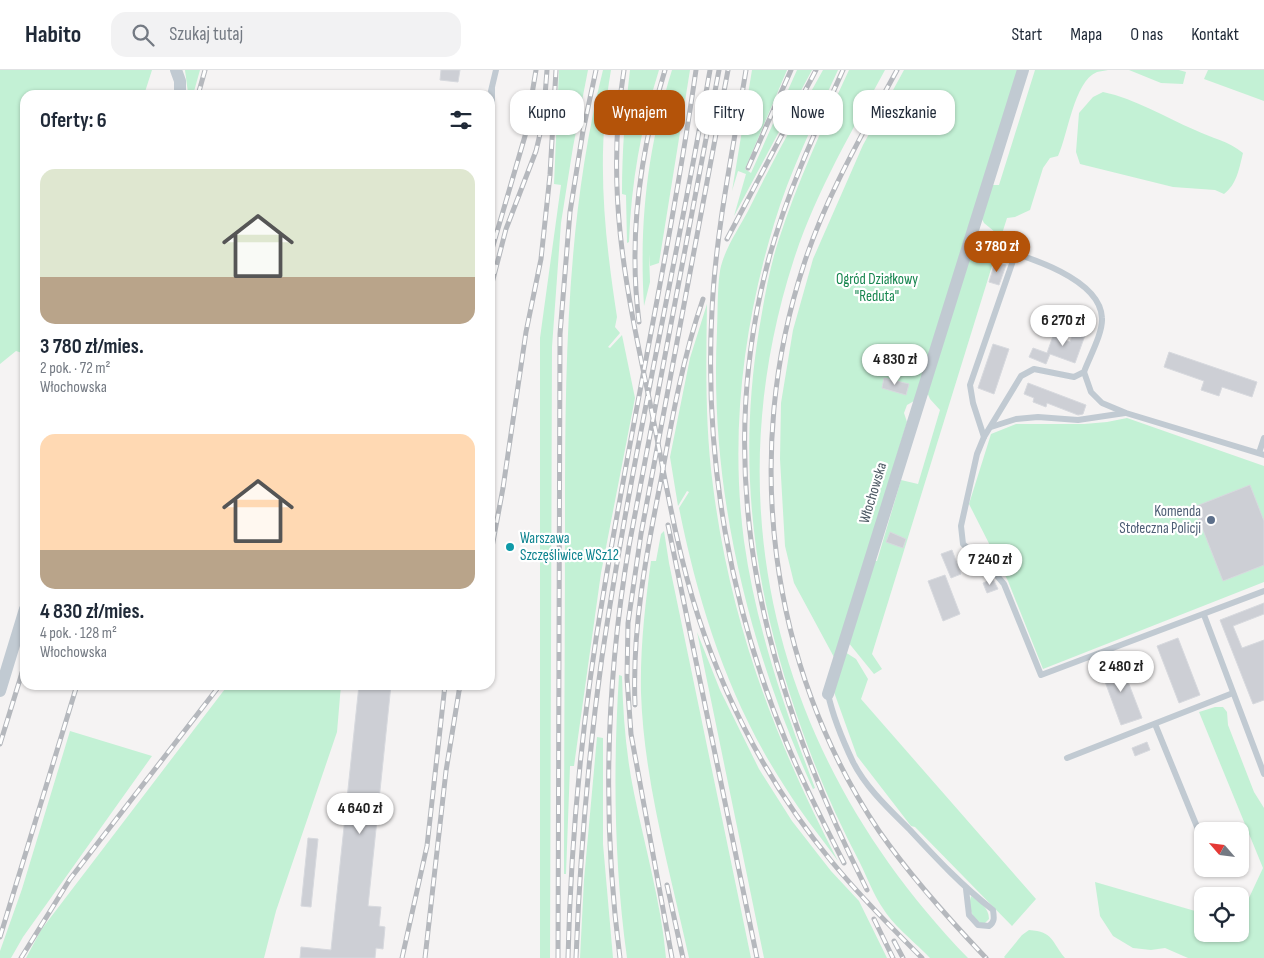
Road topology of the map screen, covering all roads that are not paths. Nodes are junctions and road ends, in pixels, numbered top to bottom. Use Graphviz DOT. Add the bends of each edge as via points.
graph roads {
  1 [pos="176,70"];
  2 [pos="496,70"];
  3 [pos="1023,70"];
  4 [pos="180,90"];
  5 [pos="491,90"];
  6 [pos="970,239"];
  7 [pos="1015,254"];
  8 [pos="1084,372"];
  9 [pos="1126,413"];
  10 [pos="991,427"];
  11 [pos="984,436"];
  12 [pos="1264,438"];
  13 [pos="1262,454"];
  14 [pos="1264,591"];
  15 [pos="1204,615"];
  16 [pos="20,625"];
  17 [pos="0,690"];
  18 [pos="1233,693"];
  19 [pos="828,694"];
  20 [pos="1155,724"];
  21 [pos="1067,758"];
  22 [pos="1264,774"];
  23 [pos="1195,822"];
  24 [pos="966,889"];
  1 -- 4 [label="street"];
  2 -- 5 [label="lane"];
  3 -- 6 [label="street, Włochowska"];
  6 -- 7 [label="lane"];
  6 -- 19 [label="street, Włochowska"];
  7 -- 8 [label="lane" via="1056,268 1082,284 1095,298 1102,316 1101,326"];
  7 -- 11 [label="lane" via="970,385"];
  8 -- 9 [label="lane" via="1091,392 1102,403"];
  8 -- 10 [label="lane" via="1074,377 1034,369 1021,376"];
  9 -- 10 [label="lane" via="1078,420 1016,419"];
  9 -- 13 [label="lane"];
  10 -- 11 [label="lane"];
  11 -- 15 [label="lane" via="961,526 963,544 1004,584 1041,675"];
  12 -- 13 [label="lane"];
  14 -- 15 [label="lane"];
  15 -- 18 [label="lane"];
  16 -- 17 [label="street"];
  18 -- 20 [label="lane"];
  18 -- 22 [label="lane"];
  19 -- 24 [label="lane, Włochowska" via="862,776 888,808"];
  20 -- 21 [label="lane"];
  20 -- 23 [label="lane"];
  24 -- 24 [label="lane, Włochowska" via="993,910 992,924 978,925 969,915"];
}
